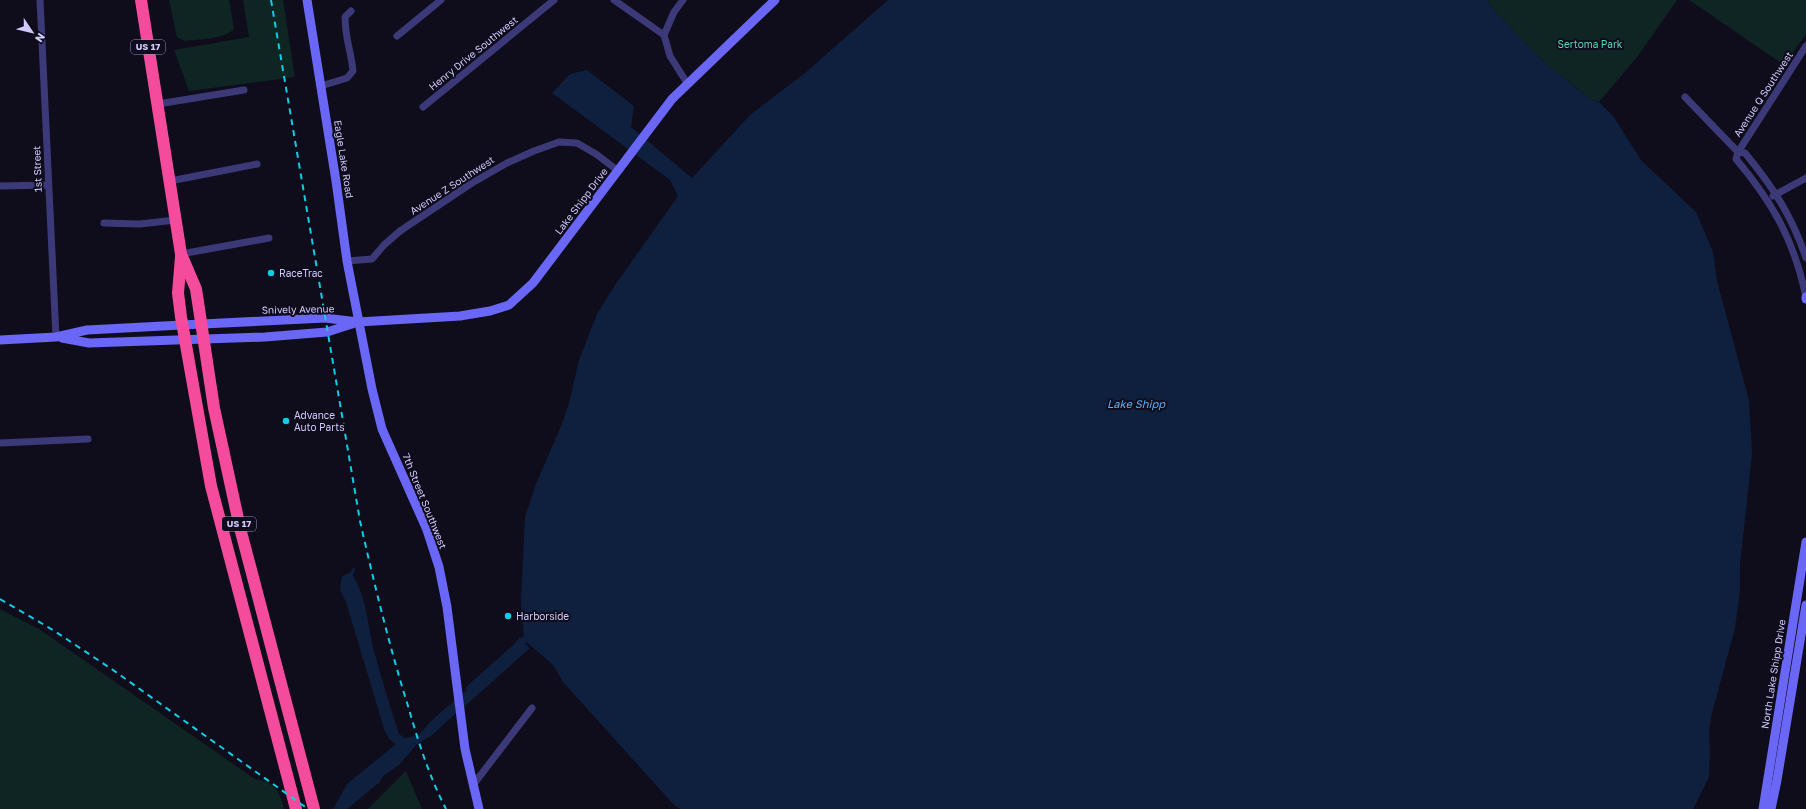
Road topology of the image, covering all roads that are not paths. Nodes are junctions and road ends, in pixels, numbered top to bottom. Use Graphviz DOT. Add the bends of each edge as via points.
graph roads {
  1 [pos="40,0"];
  2 [pos="141,0"];
  3 [pos="307,0"];
  4 [pos="441,0"];
  5 [pos="554,0"];
  6 [pos="614,0"];
  7 [pos="683,0"];
  8 [pos="776,0"];
  9 [pos="351,11"];
  10 [pos="664,35"];
  11 [pos="397,36"];
  12 [pos="1806,46"];
  13 [pos="687,83"];
  14 [pos="321,86"];
  15 [pos="244,90"];
  16 [pos="1685,97"];
  17 [pos="158,104"];
  18 [pos="423,107"];
  19 [pos="1738,152"];
  20 [pos="257,164"];
  21 [pos="620,167"];
  22 [pos="1806,178"];
  23 [pos="170,181"];
  24 [pos="48,185"];
  25 [pos="0,186"];
  26 [pos="1777,194"];
  27 [pos="1768,199"];
  28 [pos="176,220"];
  29 [pos="104,223"];
  30 [pos="270,238"];
  31 [pos="181,254"];
  32 [pos="1806,258"];
  33 [pos="347,261"];
  34 [pos="1806,298"];
  35 [pos="358,322"];
  36 [pos="201,324"];
  37 [pos="182,325"];
  38 [pos="56,338"];
  39 [pos="0,340"];
  40 [pos="185,340"];
  41 [pos="203,340"];
  42 [pos="88,439"];
  43 [pos="0,443"];
  44 [pos="1806,542"];
  45 [pos="1806,605"];
  46 [pos="1791,632"];
  47 [pos="1804,634"];
  48 [pos="532,708"];
  49 [pos="473,785"];
  50 [pos="296,809"];
  51 [pos="314,809"];
  52 [pos="480,809"];
  53 [pos="1763,809"];
  54 [pos="1771,809"];
  1 -- 24 [label="street, 1st Street"];
  2 -- 17 [label="highway, US 17"];
  3 -- 14 [label="street, Eagle Lake Road"];
  4 -- 11 [label="street"];
  5 -- 18 [label="street, Henry Drive Southwest"];
  6 -- 10 [label="street"];
  7 -- 10 [label="street" via="674,12"];
  8 -- 13 [label="street, Lake Shipp Drive"];
  9 -- 14 [label="street" via="346,16 345,27 353,71 347,78"];
  10 -- 13 [label="street" via="670,56"];
  12 -- 19 [label="street, Avenue Q Southwest"];
  13 -- 21 [label="street, Lake Shipp Drive"];
  14 -- 33 [label="street, Eagle Lake Road"];
  15 -- 17 [label="street"];
  16 -- 19 [label="street"];
  17 -- 23 [label="highway, US 17"];
  19 -- 26 [label="street" via="1745,153"];
  19 -- 27 [label="street" via="1736,159"];
  20 -- 23 [label="street"];
  21 -- 33 [label="street, Avenue Z Southwest" via="583,145 567,141 553,144 507,163 472,182 400,231 372,259"];
  21 -- 35 [label="street, Lake Shipp Drive" via="533,283 509,304 469,315"];
  22 -- 26 [label="street"];
  23 -- 28 [label="highway, US 17"];
  24 -- 25 [label="street"];
  24 -- 38 [label="street, 1st Street"];
  26 -- 27 [label="street"];
  26 -- 32 [label="street" via="1792,221"];
  27 -- 34 [label="street" via="1792,249"];
  28 -- 29 [label="street" via="140,224"];
  28 -- 31 [label="highway, US 17"];
  30 -- 31 [label="street"];
  31 -- 36 [label="highway, US 17" via="196,289"];
  31 -- 37 [label="highway, US 17" via="178,293"];
  33 -- 35 [label="street, Eagle Lake Road"];
  35 -- 36 [label="street, Snively Avenue" via="325,318"];
  35 -- 41 [label="street, Snively Avenue" via="327,332"];
  35 -- 49 [label="street, 7th Street Southwest" via="382,429 427,530 439,567 447,607 461,725"];
  36 -- 37 [label="street, Snively Avenue"];
  36 -- 41 [label="highway, US 17"];
  37 -- 38 [label="street, Snively Avenue" via="87,330"];
  37 -- 40 [label="highway, US 17"];
  38 -- 39 [label="street, Snively Avenue"];
  38 -- 40 [label="street, Snively Avenue" via="89,343"];
  40 -- 41 [label="street, Snively Avenue"];
  40 -- 50 [label="highway, US 17" via="211,486"];
  41 -- 51 [label="highway, US 17" via="214,408 240,528"];
  42 -- 43 [label="street"];
  44 -- 46 [label="street, North Lake Shipp Drive"];
  45 -- 47 [label="street"];
  46 -- 47 [label="street"];
  46 -- 53 [label="street, North Lake Shipp Drive"];
  47 -- 54 [label="street"];
  48 -- 49 [label="street"];
  49 -- 52 [label="street, 7th Street Southwest"];
}
